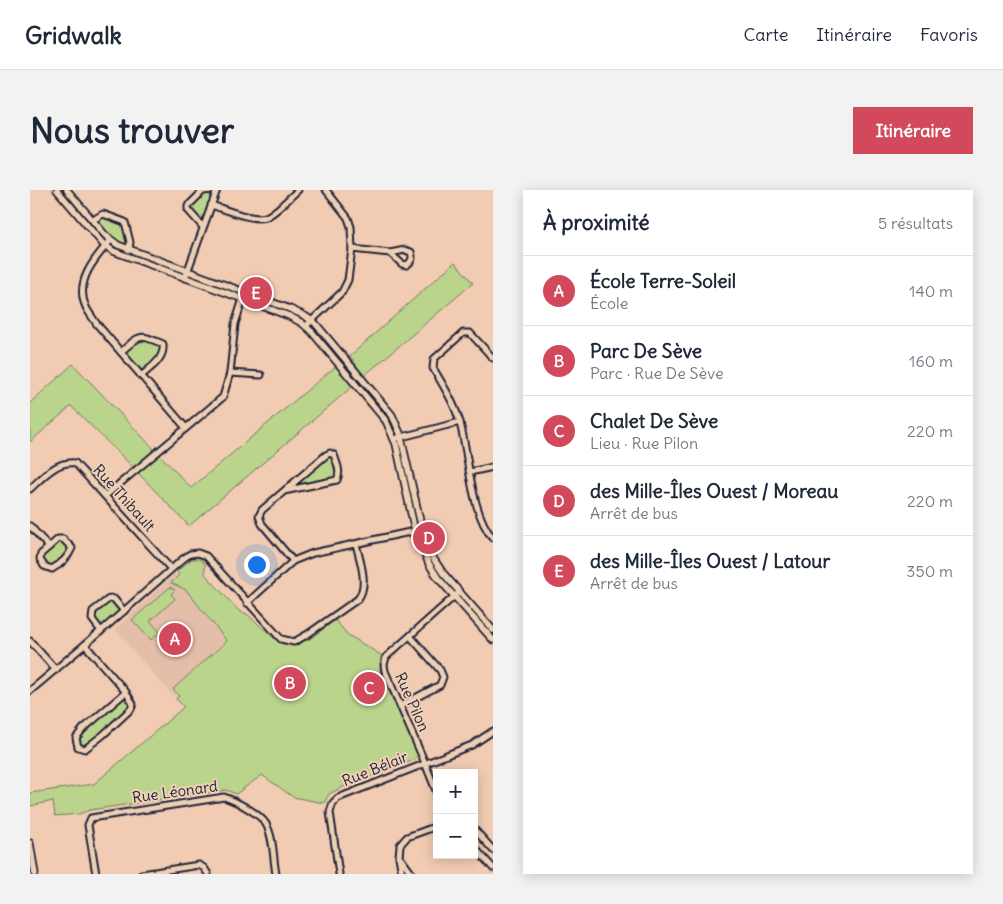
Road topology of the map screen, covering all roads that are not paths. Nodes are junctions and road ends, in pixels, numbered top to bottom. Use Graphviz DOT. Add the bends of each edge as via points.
graph roads {
  1 [pos="56,190"];
  2 [pos="66,190"];
  3 [pos="216,190"];
  4 [pos="298,190"];
  5 [pos="330,191"];
  6 [pos="212,205"];
  7 [pos="92,220"];
  8 [pos="203,227"];
  9 [pos="110,240"];
  10 [pos="105,246"];
  11 [pos="352,249"];
  12 [pos="129,250"];
  13 [pos="390,253"];
  14 [pos="187,271"];
  15 [pos="185,278"];
  16 [pos="245,292"];
  17 [pos="242,299"];
  18 [pos="311,320"];
  19 [pos="306,326"];
  20 [pos="121,352"];
  21 [pos="493,358"];
  22 [pos="230,373"];
  23 [pos="261,375"];
  24 [pos="141,376"];
  25 [pos="460,422"];
  26 [pos="186,428"];
  27 [pos="402,438"];
  28 [pos="394,439"];
  29 [pos="493,467"];
  30 [pos="470,472"];
  31 [pos="30,489"];
  32 [pos="284,491"];
  33 [pos="105,496"];
  34 [pos="30,526"];
  35 [pos="422,529"];
  36 [pos="415,530"];
  37 [pos="493,538"];
  38 [pos="356,544"];
  39 [pos="49,546"];
  40 [pos="294,561"];
  41 [pos="171,569"];
  42 [pos="457,594"];
  43 [pos="247,603"];
  44 [pos="124,611"];
  45 [pos="493,630"];
  46 [pos="101,631"];
  47 [pos="410,636"];
  48 [pos="493,640"];
  49 [pos="30,641"];
  50 [pos="85,645"];
  51 [pos="56,670"];
  52 [pos="30,691"];
  53 [pos="126,692"];
  54 [pos="400,706"];
  55 [pos="493,732"];
  56 [pos="425,762"];
  57 [pos="433,783"];
  58 [pos="433,828"];
  59 [pos="478,833"];
  60 [pos="30,843"];
  61 [pos="493,850"];
  62 [pos="478,851"];
  63 [pos="399,857"];
  64 [pos="493,868"];
  65 [pos="35,874"];
  66 [pos="96,874"];
  67 [pos="142,874"];
  68 [pos="208,874"];
  69 [pos="276,874"];
  70 [pos="339,874"];
  71 [pos="402,874"];
  72 [pos="412,874"];
  1 -- 10 [label="street"];
  2 -- 7 [label="street"];
  3 -- 6 [label="street"];
  3 -- 8 [label="street" via="203,191 188,206"];
  4 -- 6 [label="street" via="269,216 262,218"];
  5 -- 11 [label="street" via="352,226"];
  6 -- 8 [label="street"];
  7 -- 9 [label="street"];
  7 -- 12 [label="street" via="103,214 125,222"];
  8 -- 14 [label="street"];
  9 -- 10 [label="street"];
  9 -- 12 [label="street"];
  10 -- 15 [label="street"];
  10 -- 20 [label="street" via="88,271 82,291 85,306"];
  11 -- 13 [label="street"];
  11 -- 18 [label="street" via="345,287"];
  12 -- 14 [label="street"];
  14 -- 15 [label="street"];
  14 -- 16 [label="street"];
  15 -- 17 [label="street"];
  16 -- 17 [label="street"];
  16 -- 18 [label="street" via="290,308"];
  17 -- 19 [label="street" via="289,316"];
  17 -- 22 [label="street" via="235,324"];
  18 -- 19 [label="street"];
  18 -- 27 [label="street" via="389,411"];
  19 -- 28 [label="street" via="380,412"];
  20 -- 24 [label="street"];
  20 -- 24 [label="street" via="138,337 144,336 163,344 160,358"];
  21 -- 25 [label="street" via="470,333 463,333 434,359 433,368"];
  22 -- 23 [label="street"];
  22 -- 26 [label="street" via="223,397"];
  24 -- 26 [label="street"];
  25 -- 27 [label="street"];
  25 -- 30 [label="street"];
  26 -- 33 [label="street"];
  27 -- 28 [label="street"];
  27 -- 35 [label="street"];
  28 -- 36 [label="street"];
  29 -- 30 [label="street"];
  30 -- 37 [label="street" via="478,513"];
  31 -- 33 [label="street, Rue Thibault" via="59,464 75,462"];
  32 -- 32 [label="street" via="337,480 339,469 334,455 326,454"];
  32 -- 40 [label="street" via="259,516 262,524"];
  33 -- 41 [label="street, Rue Thibault"];
  34 -- 39 [label="street"];
  35 -- 36 [label="street"];
  35 -- 42 [label="street" via="436,563"];
  36 -- 38 [label="street"];
  36 -- 42 [label="street" via="430,567"];
  38 -- 40 [label="street" via="313,553"];
  38 -- 43 [label="street" via="363,592 358,599 294,642 281,639"];
  39 -- 39 [label="street" via="40,559 44,566 52,569 69,556 72,548 63,539"];
  40 -- 43 [label="street"];
  41 -- 43 [label="street" via="190,554 206,556"];
  41 -- 44 [label="street"];
  42 -- 45 [label="street"];
  42 -- 47 [label="street, Rue Pilon"];
  42 -- 48 [label="street"];
  44 -- 46 [label="street"];
  44 -- 46 [label="street" via="110,598 93,611 92,618"];
  46 -- 50 [label="street"];
  47 -- 54 [label="street, Rue Pilon" via="386,656 384,665"];
  47 -- 54 [label="street" via="443,677 440,685"];
  49 -- 51 [label="street"];
  50 -- 51 [label="street"];
  50 -- 53 [label="street"];
  51 -- 52 [label="street"];
  53 -- 53 [label="street" via="76,738 78,747 86,749 131,709 133,704"];
  54 -- 56 [label="street, Rue Pilon"];
  55 -- 56 [label="street, Rue Bélair" via="472,745"];
  56 -- 57 [label="street, Rue Pilon"];
  56 -- 70 [label="street, Rue Bélair" via="347,793 333,802 330,812"];
  58 -- 63 [label="street" via="400,844"];
  59 -- 61 [label="street"];
  60 -- 65 [label="street"];
  62 -- 64 [label="street"];
  63 -- 71 [label="street"];
  63 -- 72 [label="street"];
  66 -- 69 [label="street, Rue Léonard" via="89,820 224,796 265,823 270,834"];
  67 -- 68 [label="street" via="199,865"];
}
